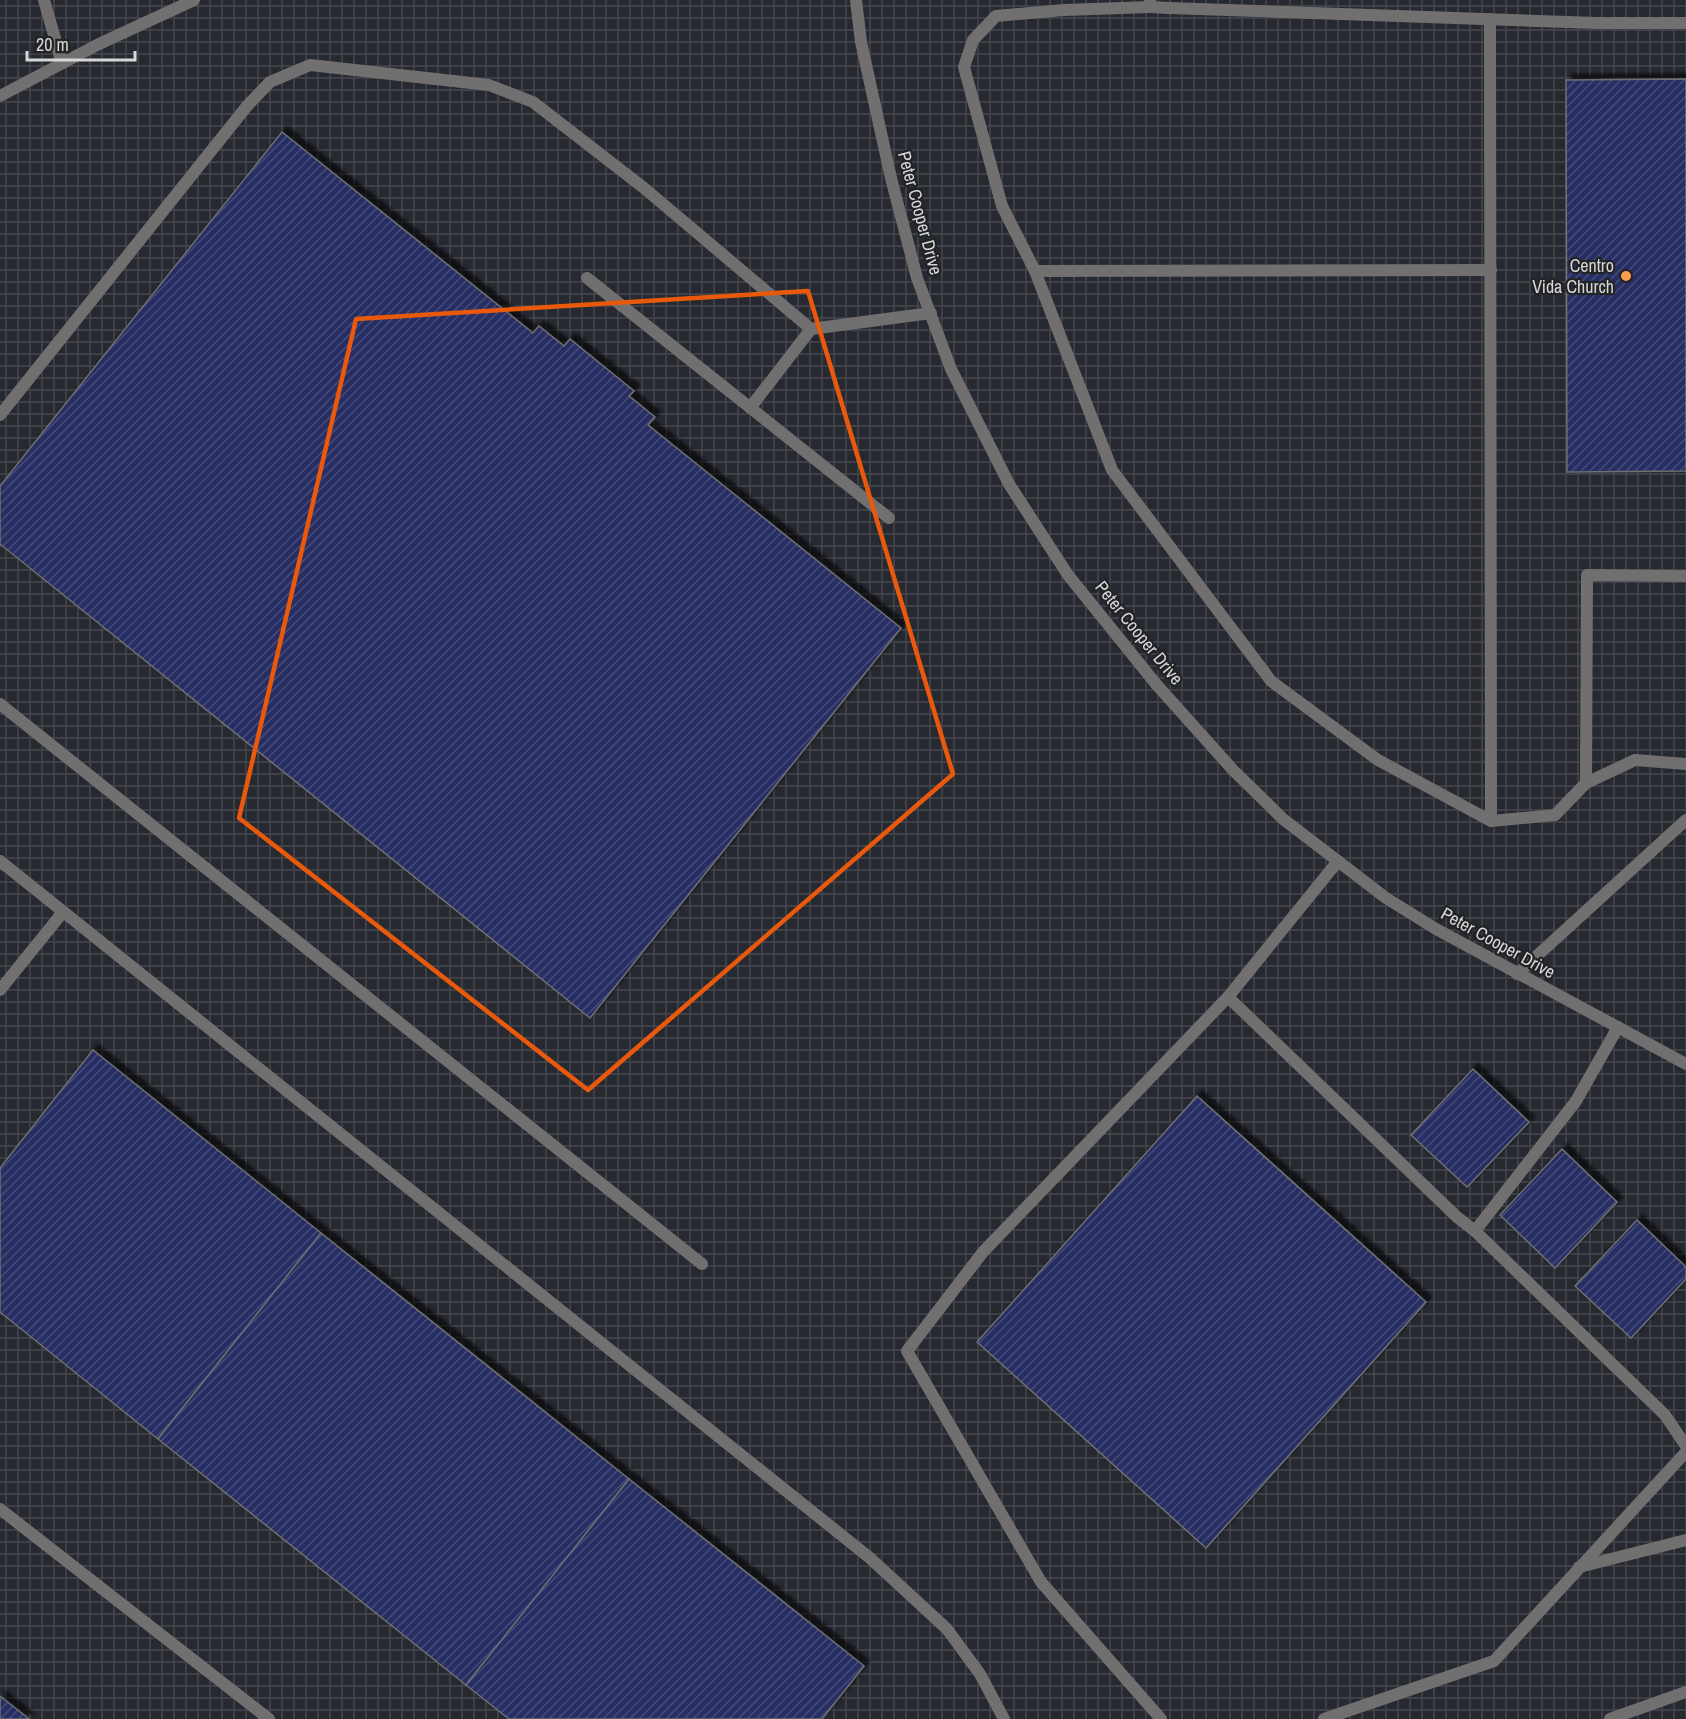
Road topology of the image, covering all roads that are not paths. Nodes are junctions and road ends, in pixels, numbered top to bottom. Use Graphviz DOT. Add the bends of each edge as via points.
graph roads {
  1 [pos="44,0"];
  2 [pos="194,0"];
  3 [pos="856,0"];
  4 [pos="1150,4"];
  5 [pos="1490,19"];
  6 [pos="1686,23"];
  7 [pos="62,63"];
  8 [pos="0,96"];
  9 [pos="1491,270"];
  10 [pos="1035,271"];
  11 [pos="587,278"];
  12 [pos="931,313"];
  13 [pos="812,329"];
  14 [pos="750,408"];
  15 [pos="0,415"];
  16 [pos="889,518"];
  17 [pos="1686,576"];
  18 [pos="0,704"];
  19 [pos="1686,764"];
  20 [pos="1587,783"];
  21 [pos="1686,820"];
  22 [pos="1491,821"];
  23 [pos="0,861"];
  24 [pos="1338,861"];
  25 [pos="63,912"];
  26 [pos="1517,974"];
  27 [pos="0,990"];
  28 [pos="1228,997"];
  29 [pos="1618,1027"];
  30 [pos="1686,1064"];
  31 [pos="1475,1231"];
  32 [pos="702,1264"];
  33 [pos="1686,1446"];
  34 [pos="1686,1452"];
  35 [pos="0,1509"];
  36 [pos="1686,1540"];
  37 [pos="1578,1568"];
  38 [pos="1686,1692"];
  39 [pos="269,1719"];
  40 [pos="1004,1719"];
  41 [pos="1161,1719"];
  42 [pos="1324,1719"];
  43 [pos="1610,1719"];
  1 -- 7 [label="street"];
  2 -- 7 [label="street"];
  3 -- 12 [label="street, Peter Cooper Drive" via="861,42 891,178"];
  4 -- 5 [label="street"];
  4 -- 10 [label="street" via="996,16 973,40 964,67 1002,206"];
  5 -- 6 [label="street"];
  5 -- 9 [label="street"];
  7 -- 8 [label="street"];
  9 -- 10 [label="street"];
  9 -- 22 [label="street"];
  10 -- 22 [label="street" via="1112,470 1270,681 1378,760"];
  11 -- 14 [label="street"];
  12 -- 13 [label="street"];
  12 -- 24 [label="street, Peter Cooper Drive" via="951,369 1009,484 1068,574 1156,684 1233,770 1283,819"];
  13 -- 14 [label="street"];
  13 -- 15 [label="street" via="644,188 533,102 489,85 310,65 270,82 247,106"];
  14 -- 16 [label="street"];
  17 -- 20 [label="street" via="1587,575"];
  18 -- 32 [label="street"];
  19 -- 20 [label="street" via="1635,760"];
  20 -- 22 [label="street" via="1555,815"];
  21 -- 26 [label="street"];
  23 -- 25 [label="street"];
  24 -- 26 [label="street, Peter Cooper Drive" via="1406,911"];
  24 -- 28 [label="street"];
  25 -- 27 [label="street"];
  25 -- 40 [label="street" via="870,1558 947,1629 980,1674"];
  26 -- 29 [label="street, Peter Cooper Drive"];
  28 -- 31 [label="street"];
  28 -- 41 [label="street" via="983,1252 907,1351 1041,1582"];
  29 -- 30 [label="street, Peter Cooper Drive"];
  29 -- 31 [label="street" via="1576,1101"];
  31 -- 33 [label="street" via="1665,1415"];
  34 -- 37 [label="street"];
  35 -- 39 [label="street"];
  36 -- 37 [label="street"];
  37 -- 42 [label="street" via="1494,1661"];
  38 -- 43 [label="street"];
}
